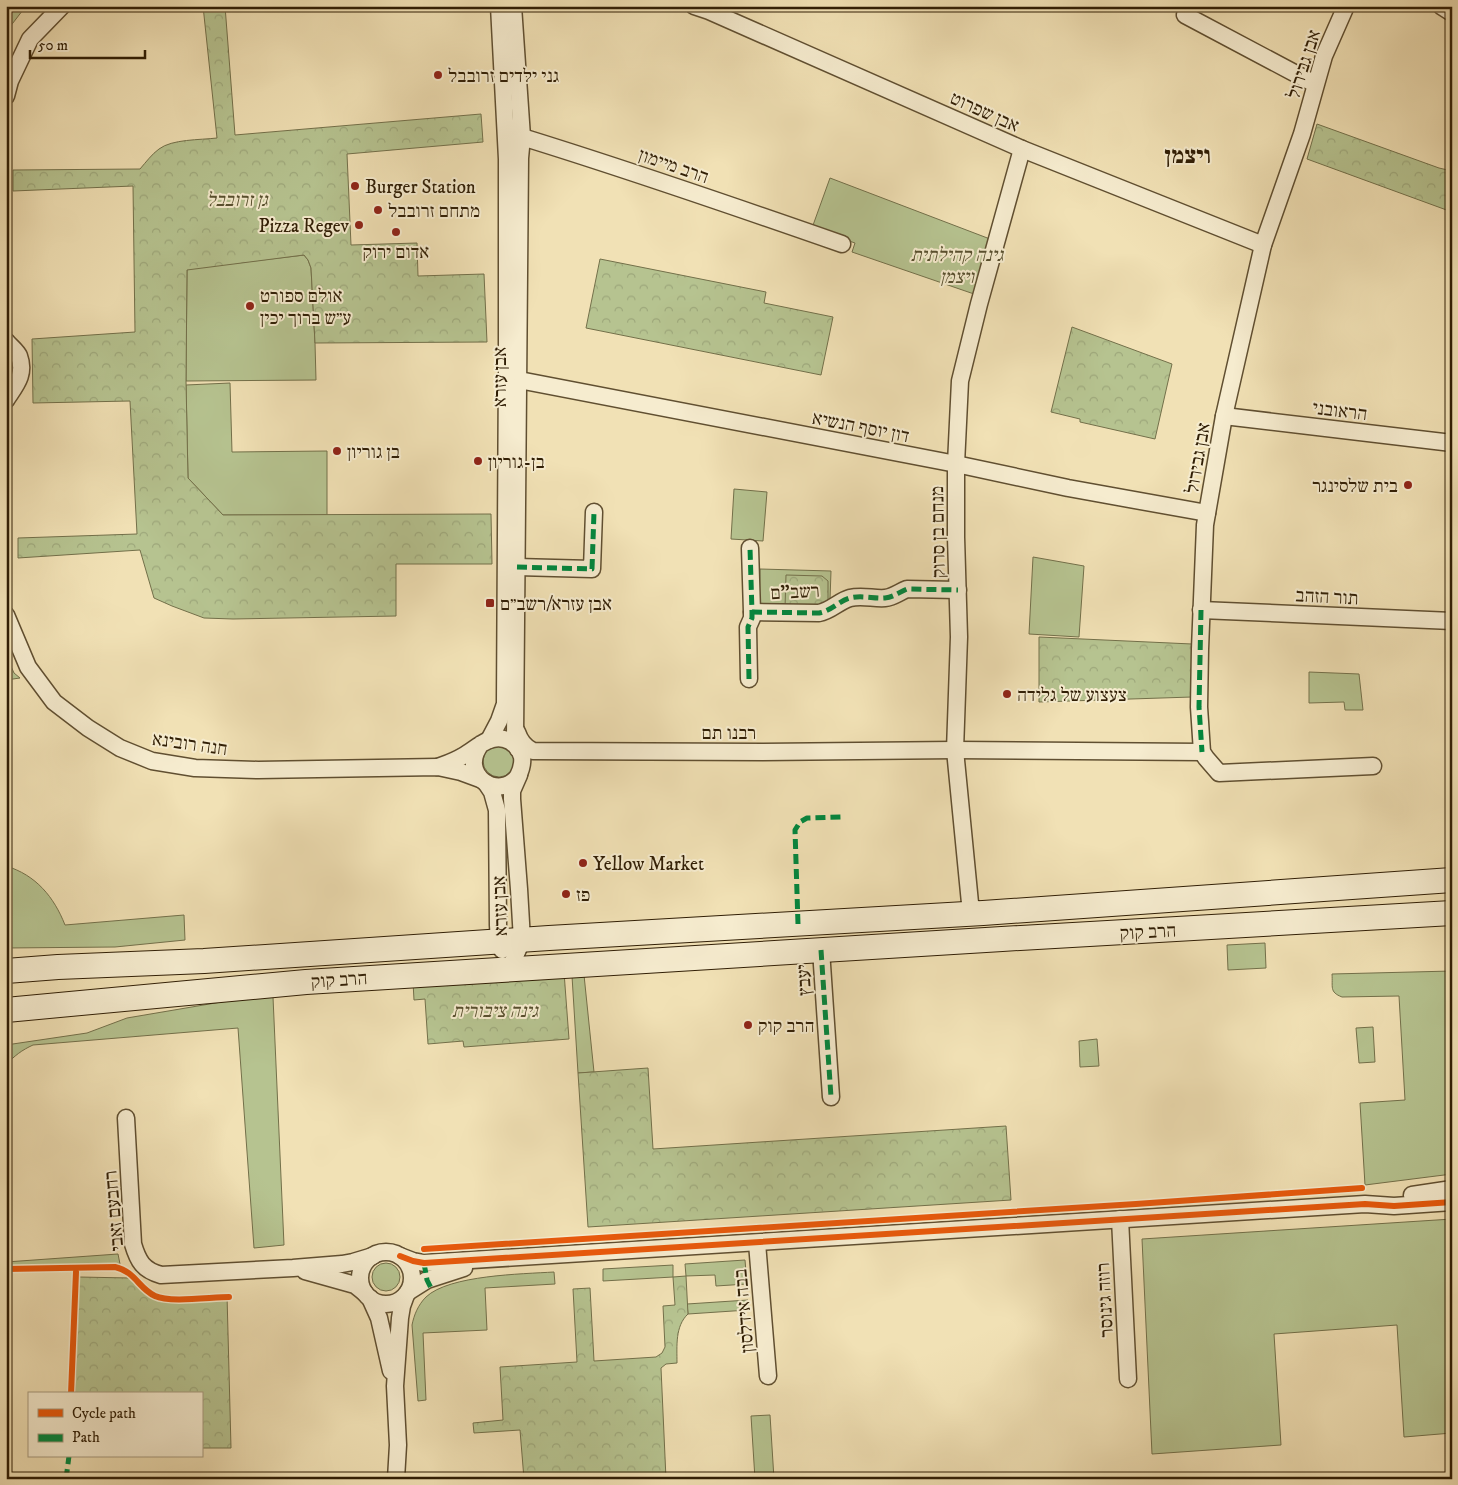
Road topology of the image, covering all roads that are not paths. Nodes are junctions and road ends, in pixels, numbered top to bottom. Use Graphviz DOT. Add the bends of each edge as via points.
graph roads {
  1 [pos="62,6"];
  2 [pos="499,6"];
  3 [pos="513,6"];
  4 [pos="1346,6"];
  5 [pos="1441,6"];
  6 [pos="705,8"];
  7 [pos="1452,13"];
  8 [pos="1185,15"];
  9 [pos="1316,84"];
  10 [pos="6,96"];
  11 [pos="505,112"];
  12 [pos="522,138"];
  13 [pos="1022,149"];
  14 [pos="842,244"];
  15 [pos="1263,245"];
  16 [pos="6,341"];
  17 [pos="513,378"];
  18 [pos="6,400"];
  19 [pos="1224,416"];
  20 [pos="1452,443"];
  21 [pos="956,464"];
  22 [pos="594,512"];
  23 [pos="1207,513"];
  24 [pos="750,548"];
  25 [pos="517,567"];
  26 [pos="958,590"];
  27 [pos="1201,610"];
  28 [pos="752,612"];
  29 [pos="6,615"];
  30 [pos="1452,621"];
  31 [pos="749,679"];
  32 [pos="515,728"];
  33 [pos="485,742"];
  34 [pos="518,749"];
  35 [pos="955,750"];
  36 [pos="1202,752"];
  37 [pos="438,766"];
  38 [pos="1373,766"];
  39 [pos="520,773"];
  40 [pos="483,781"];
  41 [pos="1452,880"];
  42 [pos="982,913"];
  43 [pos="1452,913"];
  44 [pos="1366,919"];
  45 [pos="1452,923"];
  46 [pos="510,941"];
  47 [pos="821,950"];
  48 [pos="13,967"];
  49 [pos="510,968"];
  50 [pos="11,1012"];
  51 [pos="831,1097"];
  52 [pos="126,1118"];
  53 [pos="1451,1199"];
  54 [pos="1120,1219"];
  55 [pos="757,1243"];
  56 [pos="373,1256"];
  57 [pos="400,1256"];
  58 [pos="493,1259"];
  59 [pos="293,1268"];
  60 [pos="407,1293"];
  61 [pos="367,1295"];
  62 [pos="768,1376"];
  63 [pos="1128,1379"];
  64 [pos="395,1386"];
  65 [pos="398,1445"];
  66 [pos="396,1479"];
  67 [pos="404,1479"];
  1 -- 10 [label="street" via="30,39"];
  2 -- 11 [label="street, אבן עזרא"];
  3 -- 12 [label="street, אבן עזרא"];
  4 -- 9 [label="street, אבן גבירול" via="1324,56"];
  5 -- 7 [label="street"];
  6 -- 13 [label="street, אבן שפרוט"];
  8 -- 9 [label="street"];
  9 -- 15 [label="street, אבן גבירול"];
  11 -- 12 [label="street"];
  11 -- 17 [label="street, אבן עזרא"];
  12 -- 14 [label="street, הרב מיימון" via="693,192"];
  12 -- 17 [label="street, אבן עזרא"];
  13 -- 15 [label="street, אבן שפרוט"];
  13 -- 21 [label="street, מנחם בן סרוק" via="960,381"];
  15 -- 19 [label="street, אבן גבירול"];
  16 -- 18 [label="street" via="18,356 20,371 19,380"];
  17 -- 21 [label="street, דון יוסף הנשיא"];
  17 -- 25 [label="street, אבן עזרא"];
  17 -- 33 [label="street, אבן עזרא" via="505,704 499,721"];
  19 -- 20 [label="street, הראובני"];
  19 -- 23 [label="street, אבן גבירול"];
  21 -- 23 [label="street, דון יוסף הנשיא"];
  21 -- 26 [label="street, מנחם בן סרוק"];
  22 -- 25 [label="street" via="592,570"];
  23 -- 27 [label="street, אבן גבירול"];
  24 -- 28 [label="street, רשב\"ם"];
  25 -- 32 [label="street, אבן עזרא"];
  26 -- 28 [label="street, רשב\"ם" via="907,589 896,596 884,598 850,598 819,613"];
  26 -- 35 [label="street, מנחם בן סרוק"];
  27 -- 30 [label="street, תור הזהב"];
  27 -- 36 [label="street, אבן גבירול" via="1199,707"];
  28 -- 31 [label="street" via="748,627"];
  29 -- 37 [label="street, חנה רובינא" via="28,667 54,702 120,748 152,760 195,768 258,770"];
  32 -- 34 [label="street, אבן עזרא"];
  32 -- 35 [label="street, רבנו תם" via="520,741 533,751"];
  33 -- 34 [label="street" via="505,739"];
  33 -- 37 [label="street, חנה רובינא" via="460,758"];
  33 -- 40 [label="street" via="474,757 476,772"];
  34 -- 39 [label="street" via="522,756"];
  35 -- 36 [label="street, רבנו תם"];
  35 -- 42 [label="street, מנחם בן סרוק" via="970,903 975,911"];
  36 -- 38 [label="street" via="1219,773"];
  37 -- 40 [label="street, חנה רובינא"];
  39 -- 40 [label="street" via="515,780 501,786"];
  39 -- 46 [label="street, אבן עזרא" via="512,791 519,889"];
  40 -- 46 [label="street, אבן עזרא" via="492,792 497,810"];
  41 -- 42 [label="main road, הרב קוק"];
  42 -- 46 [label="main road, הרב קוק"];
  43 -- 44 [label="main road, הרב קוק"];
  44 -- 45 [label="main road"];
  44 -- 47 [label="main road, הרב קוק"];
  46 -- 48 [label="main road, הרב קוק" via="204,961"];
  46 -- 49 [label="street, אבן עזרא"];
  47 -- 49 [label="main road, הרב קוק"];
  47 -- 51 [label="street, יעבץ"];
  49 -- 50 [label="main road, הרב קוק" via="297,982"];
  52 -- 59 [label="street, רחבעם זאבי" via="133,1244 142,1265 161,1276"];
  53 -- 54 [label="street" via="1394,1206 1365,1204"];
  54 -- 55 [label="street"];
  54 -- 63 [label="street, רוזה גינוסר"];
  55 -- 58 [label="street"];
  55 -- 62 [label="street, בבה אידלסון"];
  56 -- 57 [label="street" via="384,1252"];
  56 -- 59 [label="street, רחבעם זאבי" via="352,1262"];
  56 -- 61 [label="street" via="361,1272 362,1286"];
  57 -- 58 [label="street" via="424,1263"];
  57 -- 60 [label="street" via="412,1273"];
  58 -- 60 [label="street" via="439,1275"];
  59 -- 61 [label="street, רחבעם זאבי" via="355,1285"];
  60 -- 61 [label="street" via="400,1300 388,1304 376,1302"];
  60 -- 64 [label="street" via="400,1318"];
  61 -- 64 [label="street" via="379,1318"];
  64 -- 65 [label="street"];
  65 -- 66 [label="street"];
  65 -- 67 [label="street"];
}
